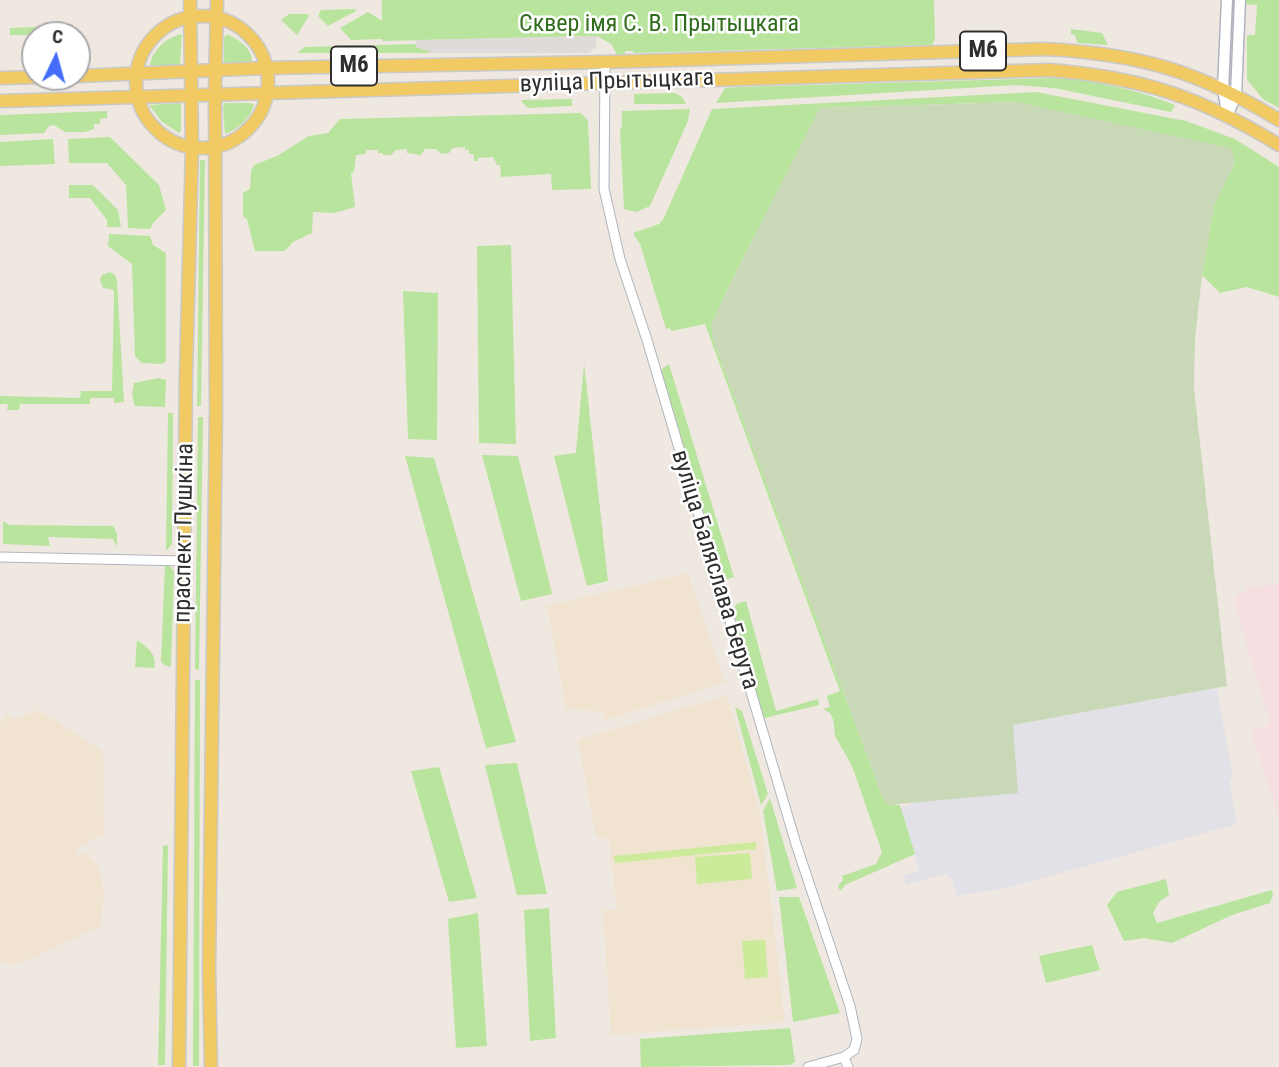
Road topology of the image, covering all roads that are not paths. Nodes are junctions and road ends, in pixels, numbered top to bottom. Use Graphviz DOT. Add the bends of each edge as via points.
graph roads {
  1 [pos="190,0"];
  2 [pos="217,0"];
  3 [pos="1227,0"];
  4 [pos="1240,0"];
  5 [pos="190,16"];
  6 [pos="217,18"];
  7 [pos="605,62"];
  8 [pos="267,68"];
  9 [pos="215,71"];
  10 [pos="191,72"];
  11 [pos="136,74"];
  12 [pos="91,76"];
  13 [pos="21,78"];
  14 [pos="0,79"];
  15 [pos="605,83"];
  16 [pos="1223,89"];
  17 [pos="267,92"];
  18 [pos="215,93"];
  19 [pos="192,94"];
  20 [pos="1236,95"];
  21 [pos="137,96"];
  22 [pos="0,101"];
  23 [pos="1228,114"];
  24 [pos="1279,120"];
  25 [pos="1279,145"];
  26 [pos="215,147"];
  27 [pos="192,148"];
  28 [pos="0,557"];
  29 [pos="185,561"];
  30 [pos="844,1057"];
  31 [pos="179,1067"];
  32 [pos="211,1067"];
  33 [pos="808,1067"];
  34 [pos="848,1067"];
  1 -- 5 [label="main road, праспект Пушкіна"];
  2 -- 6 [label="main road, праспект Пушкіна"];
  3 -- 16 [label="main road"];
  4 -- 20 [label="main road"];
  5 -- 6 [label="main road"];
  5 -- 10 [label="main road, праспект Пушкіна"];
  5 -- 11 [label="main road" via="171,23 151,39"];
  6 -- 8 [label="main road" via="247,34"];
  6 -- 9 [label="main road, праспект Пушкіна"];
  7 -- 8 [label="main road, вуліца Прытыцкага / М6"];
  7 -- 15 [label="street, вуліца Баляслава Берута"];
  7 -- 16 [label="main road, вуліца Прытыцкага / М6" via="1046,49 1154,63"];
  8 -- 9 [label="main road, вуліца Прытыцкага / М6"];
  8 -- 17 [label="main road"];
  9 -- 10 [label="main road, вуліца Прытыцкага / М6"];
  9 -- 18 [label="main road, праспект Пушкіна"];
  10 -- 11 [label="main road, вуліца Прытыцкага / М6"];
  10 -- 19 [label="main road, праспект Пушкіна"];
  11 -- 12 [label="main road, вуліца Прытыцкага / М6"];
  11 -- 21 [label="main road"];
  13 -- 14 [label="main road"];
  15 -- 17 [label="main road, вуліца Прытыцкага / М6"];
  15 -- 23 [label="main road, вуліца Прытыцкага / М6" via="1049,70 1142,83"];
  15 -- 30 [label="street, вуліца Баляслава Берута" via="604,189 620,259 796,844 850,1006 857,1040"];
  16 -- 20 [label="main road, вуліца Прытыцкага / М6"];
  16 -- 23 [label="main road"];
  17 -- 18 [label="main road, вуліца Прытыцкага / М6"];
  17 -- 26 [label="main road" via="252,125 236,139"];
  18 -- 19 [label="main road, вуліца Прытыцкага / М6"];
  18 -- 26 [label="main road, праспект Пушкіна"];
  19 -- 21 [label="main road, вуліца Прытыцкага / М6"];
  19 -- 27 [label="main road, праспект Пушкіна"];
  20 -- 23 [label="main road"];
  20 -- 24 [label="main road, М6"];
  21 -- 22 [label="main road, вуліца Прытыцкага / М6"];
  21 -- 27 [label="main road" via="154,128"];
  23 -- 25 [label="main road, М6"];
  26 -- 27 [label="main road"];
  26 -- 32 [label="main road, праспект Пушкіна"];
  27 -- 29 [label="main road, праспект Пушкіна"];
  28 -- 29 [label="street"];
  29 -- 31 [label="main road, праспект Пушкіна"];
  30 -- 33 [label="street"];
  30 -- 34 [label="street"];
}
